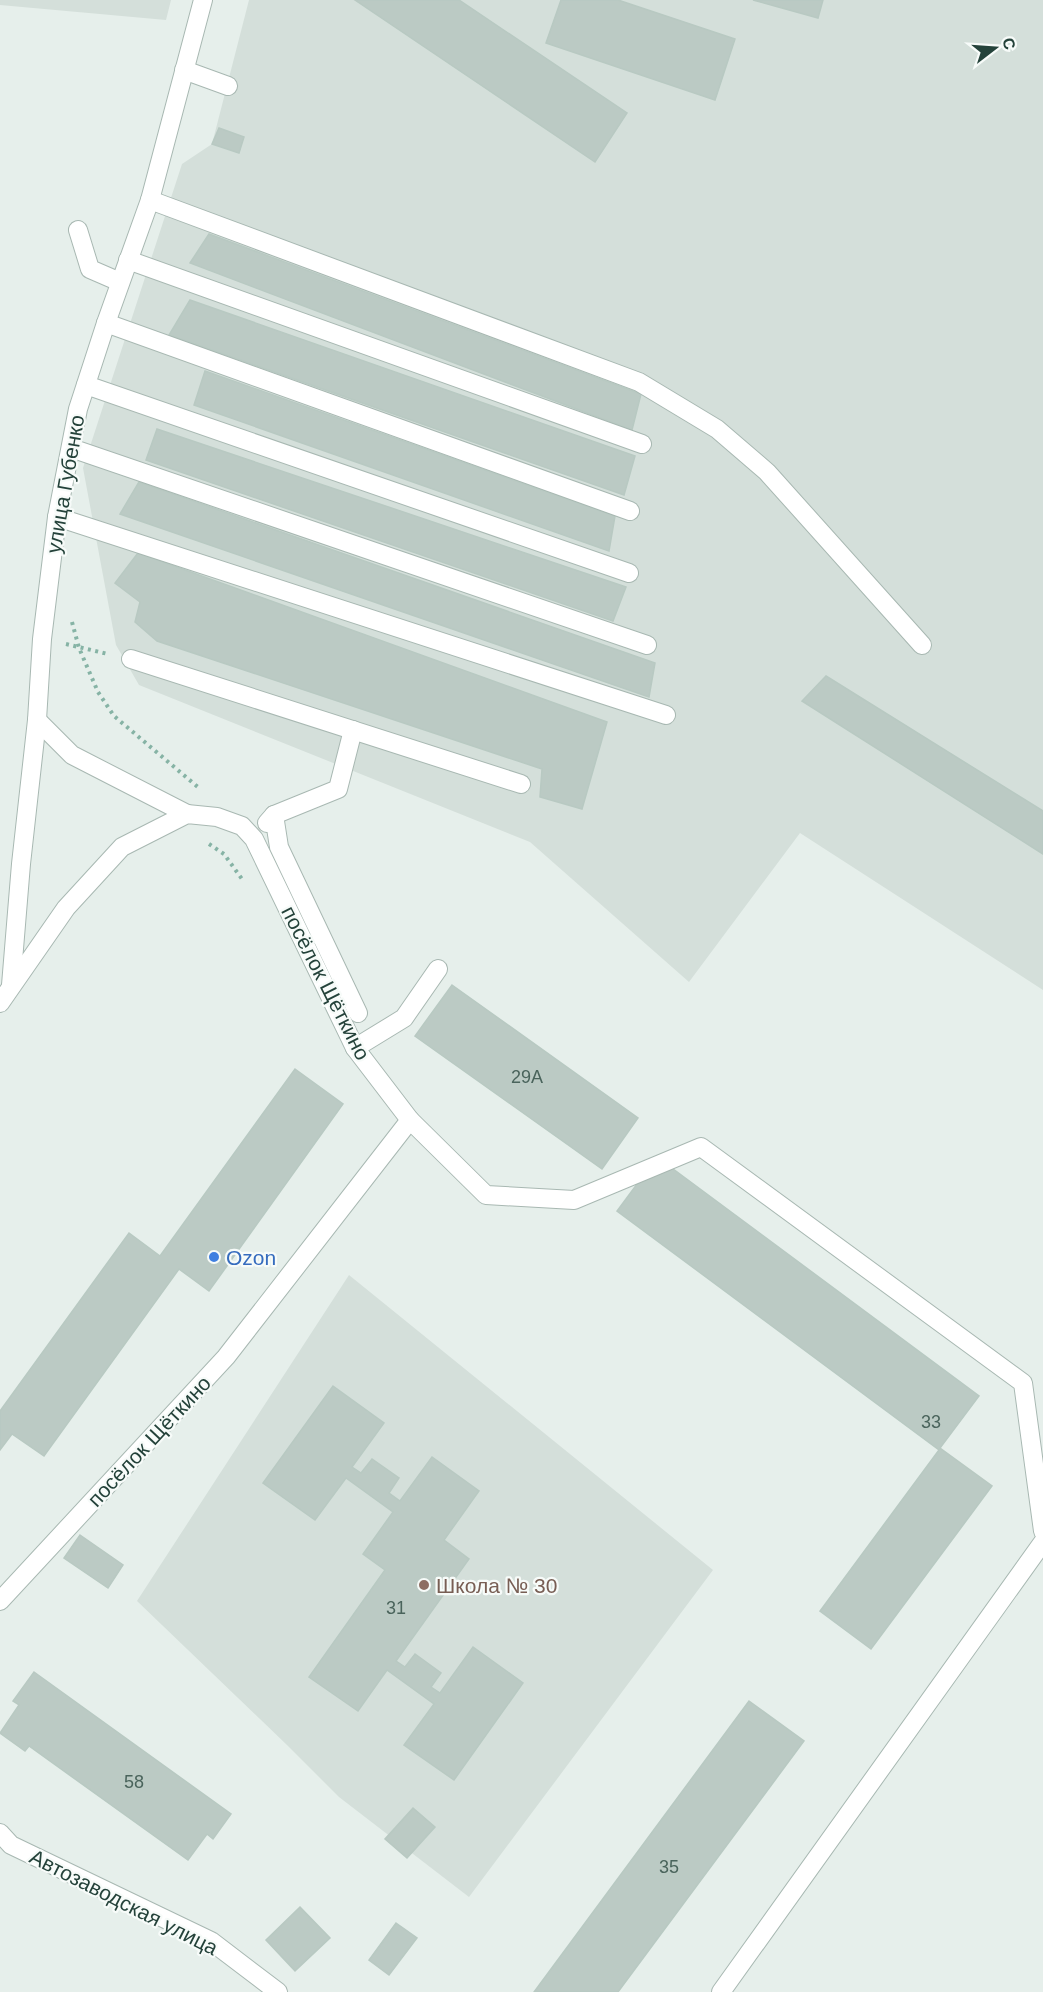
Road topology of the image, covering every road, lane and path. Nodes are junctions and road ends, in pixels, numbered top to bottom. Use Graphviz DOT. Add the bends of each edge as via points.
graph roads {
  1 [pos="203,0"];
  2 [pos="184,70"];
  3 [pos="228,86"];
  4 [pos="150,200"];
  5 [pos="78,230"];
  6 [pos="128,260"];
  7 [pos="120,282"];
  8 [pos="106,323"];
  9 [pos="86,385"];
  10 [pos="642,444"];
  11 [pos="71,448"];
  12 [pos="630,511"];
  13 [pos="57,517"];
  14 [pos="629,573"];
  15 [pos="48,591"];
  16 [pos="42,639"];
  17 [pos="647,645"];
  18 [pos="922,645"];
  19 [pos="79,648"];
  20 [pos="131,659"];
  21 [pos="666,715"];
  22 [pos="37,720"];
  23 [pos="353,730"];
  24 [pos="521,784"];
  25 [pos="187,814"];
  26 [pos="274,815"];
  27 [pos="217,817"];
  28 [pos="254,838"];
  29 [pos="208,843"];
  30 [pos="245,883"];
  31 [pos="438,969"];
  32 [pos="11,986"];
  33 [pos="0,1003"];
  34 [pos="358,1013"];
  35 [pos="355,1048"];
  36 [pos="410,1120"];
  37 [pos="1043,1532"];
  38 [pos="1040,1555"];
  39 [pos="0,1601"];
  40 [pos="0,1833"];
  41 [pos="278,1992"];
  42 [pos="721,1992"];
  1 -- 2 [label="street, улица Губенко"];
  2 -- 3 [label="street"];
  2 -- 4 [label="street, улица Губенко"];
  4 -- 6 [label="street, улица Губенко"];
  4 -- 18 [label="street" via="639,382 717,429 767,472"];
  5 -- 7 [label="street" via="90,269"];
  6 -- 7 [label="street, улица Губенко"];
  6 -- 10 [label="street"];
  7 -- 8 [label="street, улица Губенко"];
  8 -- 9 [label="street, улица Губенко"];
  8 -- 12 [label="street"];
  9 -- 11 [label="street, улица Губенко"];
  9 -- 14 [label="street"];
  11 -- 13 [label="street, улица Губенко"];
  11 -- 17 [label="street"];
  13 -- 15 [label="street, улица Губенко"];
  13 -- 21 [label="street"];
  15 -- 16 [label="street, улица Губенко"];
  15 -- 19 [label="path" via="63,595"];
  16 -- 19 [label="path"];
  16 -- 22 [label="street, улица Губенко"];
  19 -- 20 [label="path"];
  19 -- 27 [label="path" via="98,693 114,716 216,802"];
  20 -- 23 [label="street"];
  22 -- 25 [label="street" via="72,755"];
  22 -- 32 [label="street, улица Губенко"];
  23 -- 24 [label="street"];
  23 -- 26 [label="street" via="338,789"];
  25 -- 27 [label="street"];
  25 -- 32 [label="street" via="122,847 66,908"];
  26 -- 28 [label="street"];
  26 -- 34 [label="street" via="279,847"];
  27 -- 28 [label="street" via="242,826"];
  28 -- 35 [label="street, посёлок Щёткино"];
  29 -- 30 [label="path" via="225,854"];
  31 -- 35 [label="street" via="404,1018"];
  32 -- 33 [label="street"];
  35 -- 36 [label="street, посёлок Щёткино"];
  36 -- 37 [label="street" via="486,1195 574,1200 701,1147 1023,1383"];
  36 -- 39 [label="street, посёлок Щёткино" via="226,1357"];
  38 -- 42 [label="street"];
  40 -- 41 [label="street, Автозаводская улица" via="11,1845 211,1941"];
}
